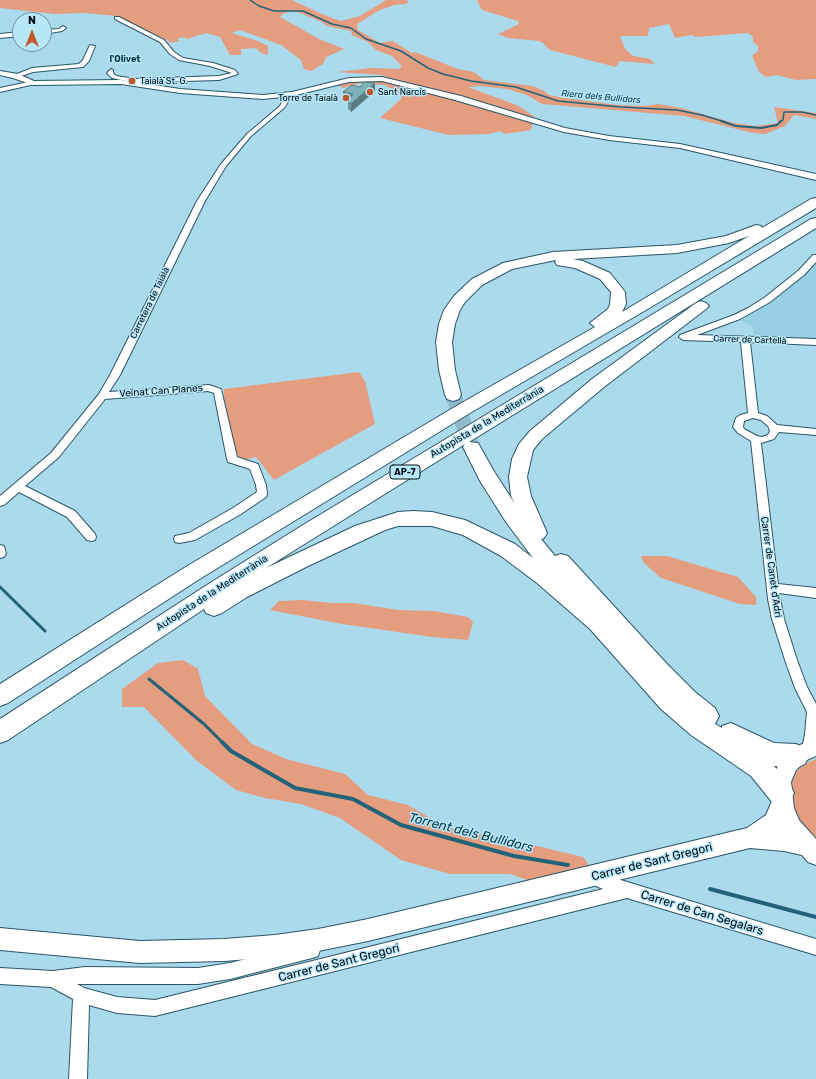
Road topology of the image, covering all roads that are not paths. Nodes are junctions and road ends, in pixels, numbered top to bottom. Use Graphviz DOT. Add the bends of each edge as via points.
graph roads {
  1 [pos="117,18"];
  2 [pos="63,28"];
  3 [pos="52,31"];
  4 [pos="12,35"];
  5 [pos="0,36"];
  6 [pos="92,46"];
  7 [pos="111,71"];
  8 [pos="0,73"];
  9 [pos="15,76"];
  10 [pos="139,82"];
  11 [pos="33,83"];
  12 [pos="0,90"];
  13 [pos="282,96"];
  14 [pos="816,177"];
  15 [pos="816,198"];
  16 [pos="816,202"];
  17 [pos="816,222"];
  18 [pos="816,258"];
  19 [pos="745,340"];
  20 [pos="816,342"];
  21 [pos="506,386"];
  22 [pos="102,396"];
  23 [pos="753,415"];
  24 [pos="775,428"];
  25 [pos="816,432"];
  26 [pos="756,439"];
  27 [pos="18,487"];
  28 [pos="0,502"];
  29 [pos="536,533"];
  30 [pos="91,537"];
  31 [pos="179,539"];
  32 [pos="0,549"];
  33 [pos="0,554"];
  34 [pos="773,588"];
  35 [pos="816,593"];
  36 [pos="595,622"];
  37 [pos="70,686"];
  38 [pos="0,696"];
  39 [pos="814,715"];
  40 [pos="0,732"];
  41 [pos="807,751"];
  42 [pos="781,798"];
  43 [pos="750,838"];
  44 [pos="811,849"];
  45 [pos="590,877"];
  46 [pos="627,890"];
  47 [pos="368,930"];
  48 [pos="0,939"];
  49 [pos="816,947"];
  50 [pos="0,976"];
  51 [pos="52,979"];
  52 [pos="81,995"];
  53 [pos="78,1079"];
  1 -- 10 [label="street" via="162,41 181,59 211,64 235,74 219,78"];
  2 -- 3 [label="street"];
  4 -- 5 [label="street"];
  6 -- 9 [label="street" via="81,66 32,70"];
  7 -- 10 [label="street" via="110,74 114,77"];
  8 -- 9 [label="street"];
  9 -- 11 [label="street"];
  10 -- 11 [label="street"];
  10 -- 13 [label="street" via="191,92"];
  11 -- 12 [label="street"];
  13 -- 14 [label="street" via="345,81 382,79 564,130 680,146"];
  13 -- 22 [label="street, Carretera de Taialà" via="285,102 282,107 249,135 223,164 201,201 115,375"];
  15 -- 21 [label="highway" via="768,223 730,238 677,249 547,257 508,266 477,282 459,298 447,324 447,370 457,393 453,354 457,321 466,302 488,282 524,266 568,262 605,276 618,292 618,304 614,312"];
  16 -- 21 [label="highway, AP-7"];
  17 -- 29 [label="highway" via="765,263 704,303 598,383 536,435 520,459 518,477 521,496"];
  17 -- 37 [label="highway, Autopista de la Mediterrània / AP-7" via="310,530"];
  18 -- 19 [label="street, Carrer de Cartellà" via="801,273 752,310 683,337"];
  19 -- 20 [label="street, Carrer de Cartellà"];
  19 -- 23 [label="street"];
  21 -- 38 [label="highway, AP-7" via="191,574"];
  22 -- 27 [label="street, Carretera de Taialà" via="58,451"];
  22 -- 31 [label="street, Veïnat Can Planes" via="209,388 218,391 232,459 254,467 262,494 191,537"];
  23 -- 24 [label="street" via="769,421"];
  23 -- 26 [label="street" via="743,417 738,427 744,434"];
  24 -- 25 [label="street"];
  24 -- 26 [label="street" via="771,437"];
  26 -- 34 [label="street, Carrer de Canet d'Adri"];
  27 -- 28 [label="street, Carretera de Taialà"];
  27 -- 30 [label="street" via="71,514"];
  29 -- 36 [label="highway" via="514,504 477,445 487,476 512,517"];
  29 -- 41 [label="highway" via="687,699 723,730 772,754"];
  32 -- 33 [label="street"];
  34 -- 35 [label="street"];
  34 -- 39 [label="street, Carrer de Canet d'Adri" via="778,619 791,660"];
  36 -- 37 [label="highway" via="544,577 508,550 470,530 432,519 398,519 368,529 240,591 141,652"];
  36 -- 42 [label="highway" via="669,702 699,727 760,768"];
  37 -- 40 [label="highway, Autopista de la Mediterrània / AP-7"];
  39 -- 41 [label="street, Carrer de Canet d'Adri"];
  41 -- 42 [label="main road" via="789,763 784,772"];
  42 -- 43 [label="main road, Carrer de Sant Gregori" via="773,822"];
  42 -- 44 [label="main road" via="789,821"];
  43 -- 44 [label="main road, Carrer de Sant Gregori" via="778,839"];
  43 -- 45 [label="main road, Carrer de Sant Gregori"];
  45 -- 46 [label="street, Carrer de Can Segalars"];
  45 -- 47 [label="main road, Carrer de Sant Gregori"];
  46 -- 49 [label="street, Carrer de Can Segalars"];
  46 -- 52 [label="street, Carrer de Sant Gregori" via="155,1008 117,1005"];
  47 -- 48 [label="main road, Carrer de Sant Gregori" via="318,940 224,950 140,952"];
  47 -- 51 [label="street, Carrer de Sant Gregori" via="313,950 230,971 198,976 85,975"];
  50 -- 51 [label="street, Carrer de Sant Gregori"];
  51 -- 52 [label="street, Carrer de Sant Gregori"];
  52 -- 53 [label="street"];
}
